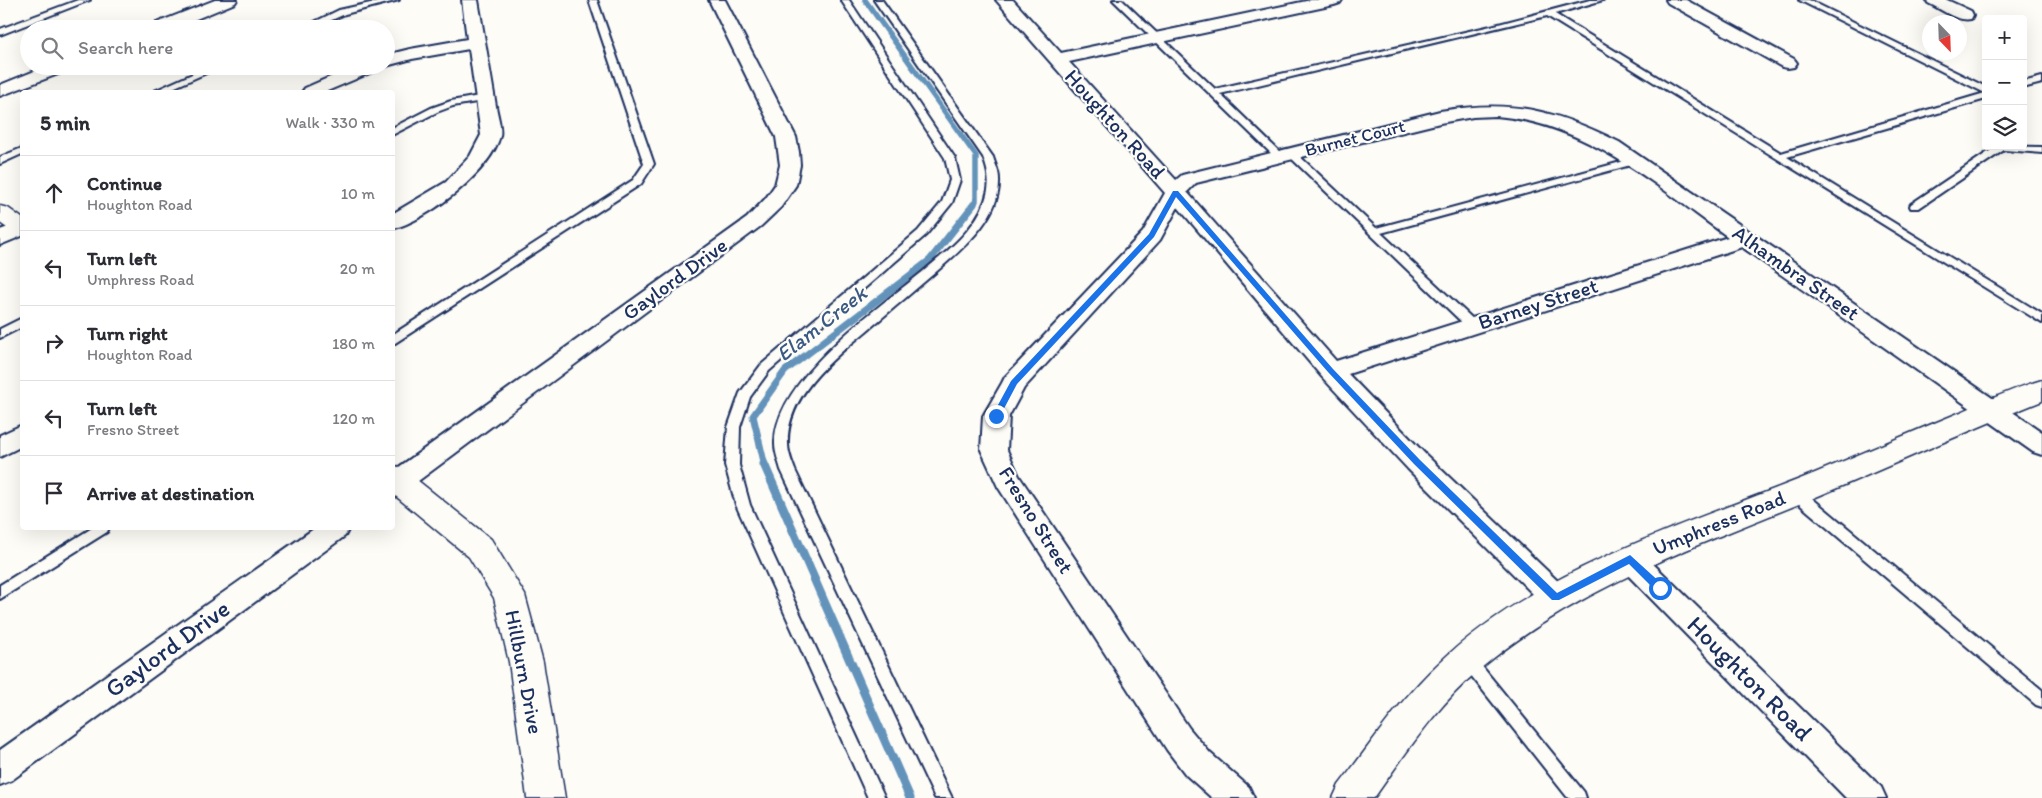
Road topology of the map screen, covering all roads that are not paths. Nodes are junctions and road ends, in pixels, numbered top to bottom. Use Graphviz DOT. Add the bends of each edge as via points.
graph roads {
  1 [pos="86,0"];
  2 [pos="229,0"];
  3 [pos="395,0"];
  4 [pos="470,0"];
  5 [pos="593,0"];
  6 [pos="717,0"];
  7 [pos="845,0"];
  8 [pos="878,0"];
  9 [pos="1004,0"];
  10 [pos="1117,0"];
  11 [pos="1334,0"];
  12 [pos="1599,0"];
  13 [pos="1674,0"];
  14 [pos="1803,0"];
  15 [pos="1934,0"];
  16 [pos="1548,13"];
  17 [pos="1965,14"];
  18 [pos="32,20"];
  19 [pos="179,20"];
  20 [pos="324,20"];
  21 [pos="20,25"];
  22 [pos="0,32"];
  23 [pos="1155,38"];
  24 [pos="477,42"];
  25 [pos="395,59"];
  26 [pos="1056,59"];
  27 [pos="1788,63"];
  28 [pos="40,75"];
  29 [pos="197,75"];
  30 [pos="350,75"];
  31 [pos="2042,80"];
  32 [pos="2027,84"];
  33 [pos="1982,89"];
  34 [pos="162,90"];
  35 [pos="315,90"];
  36 [pos="0,91"];
  37 [pos="1215,92"];
  38 [pos="1982,97"];
  39 [pos="485,98"];
  40 [pos="1540,117"];
  41 [pos="395,130"];
  42 [pos="2042,150"];
  43 [pos="20,152"];
  44 [pos="1286,156"];
  45 [pos="1780,156"];
  46 [pos="0,161"];
  47 [pos="1635,161"];
  48 [pos="1176,192"];
  49 [pos="1915,206"];
  50 [pos="0,214"];
  51 [pos="395,222"];
  52 [pos="20,227"];
  53 [pos="20,229"];
  54 [pos="1373,232"];
  55 [pos="0,238"];
  56 [pos="1747,238"];
  57 [pos="2042,318"];
  58 [pos="20,323"];
  59 [pos="1472,325"];
  60 [pos="0,334"];
  61 [pos="395,339"];
  62 [pos="1330,370"];
  63 [pos="2042,390"];
  64 [pos="1992,410"];
  65 [pos="20,435"];
  66 [pos="2042,445"];
  67 [pos="0,447"];
  68 [pos="395,481"];
  69 [pos="1796,493"];
  70 [pos="99,530"];
  71 [pos="331,530"];
  72 [pos="1630,559"];
  73 [pos="0,593"];
  74 [pos="1556,598"];
  75 [pos="1467,660"];
  76 [pos="2042,700"];
  77 [pos="0,769"];
  78 [pos="546,798"];
  79 [pos="877,798"];
  80 [pos="944,798"];
  81 [pos="1237,798"];
  82 [pos="1352,798"];
  83 [pos="1578,798"];
  84 [pos="1869,798"];
  1 -- 18 [label="lane"];
  2 -- 19 [label="street"];
  3 -- 20 [label="lane" via="342,12"];
  4 -- 24 [label="street"];
  5 -- 61 [label="lane" via="648,164 637,182"];
  6 -- 68 [label="street, Gaylord Drive" via="786,137 790,155 789,180 774,202 754,222"];
  7 -- 79 [label="lane" via="950,158 955,180 947,203 922,233 765,368 744,396 734,427 732,465 743,505"];
  8 -- 80 [label="lane" via="988,157 994,179 990,202 962,244 832,354 813,374 797,394 784,419 781,444 788,470"];
  9 -- 26 [label="street, Houghton Road"];
  10 -- 23 [label="lane"];
  11 -- 23 [label="street"];
  12 -- 16 [label="lane"];
  13 -- 27 [label="street"];
  14 -- 33 [label="lane"];
  15 -- 17 [label="street"];
  16 -- 37 [label="lane"];
  16 -- 45 [label="lane"];
  21 -- 22 [label="lane"];
  23 -- 26 [label="street"];
  23 -- 37 [label="lane"];
  24 -- 25 [label="street"];
  24 -- 39 [label="street"];
  26 -- 48 [label="street, Houghton Road"];
  28 -- 36 [label="street"];
  29 -- 34 [label="lane"];
  30 -- 35 [label="street"];
  31 -- 32 [label="lane"];
  37 -- 44 [label="lane"];
  38 -- 45 [label="lane"];
  39 -- 41 [label="lane" via="434,110"];
  39 -- 51 [label="street" via="490,135 478,159 453,186"];
  40 -- 44 [label="street, Burnet Court" via="1510,111 1478,111 1440,117"];
  40 -- 47 [label="street, Alhambra Street" via="1581,130"];
  42 -- 49 [label="lane" via="2002,147"];
  43 -- 46 [label="lane"];
  44 -- 48 [label="street, Burnet Court" via="1189,180"];
  44 -- 54 [label="lane"];
  45 -- 57 [label="lane"];
  47 -- 54 [label="lane"];
  47 -- 56 [label="street, Alhambra Street"];
  48 -- 62 [label="street, Houghton Road"];
  48 -- 81 [label="street, Fresno Street" via="1152,235 1014,383 996,416 994,450 1006,480 1178,739 1198,764"];
  50 -- 52 [label="street"];
  53 -- 55 [label="street"];
  54 -- 59 [label="lane"];
  56 -- 59 [label="street, Barney Street"];
  56 -- 64 [label="street, Alhambra Street"];
  58 -- 60 [label="lane"];
  59 -- 62 [label="street, Barney Street"];
  62 -- 74 [label="street, Houghton Road" via="1417,462"];
  63 -- 64 [label="street, Umphress Road"];
  64 -- 66 [label="street, Alhambra Street"];
  64 -- 69 [label="street, Umphress Road"];
  65 -- 67 [label="street"];
  68 -- 78 [label="street, Hillburn Drive" via="480,548 509,595 526,662"];
  69 -- 72 [label="street, Umphress Road"];
  69 -- 76 [label="lane"];
  70 -- 73 [label="lane"];
  71 -- 77 [label="street, Gaylord Drive"];
  72 -- 74 [label="street, Umphress Road"];
  72 -- 84 [label="street, Houghton Road"];
  74 -- 75 [label="street, Umphress Road" via="1508,627"];
  75 -- 82 [label="street, Umphress Road" via="1427,699"];
  75 -- 83 [label="lane"];
}
